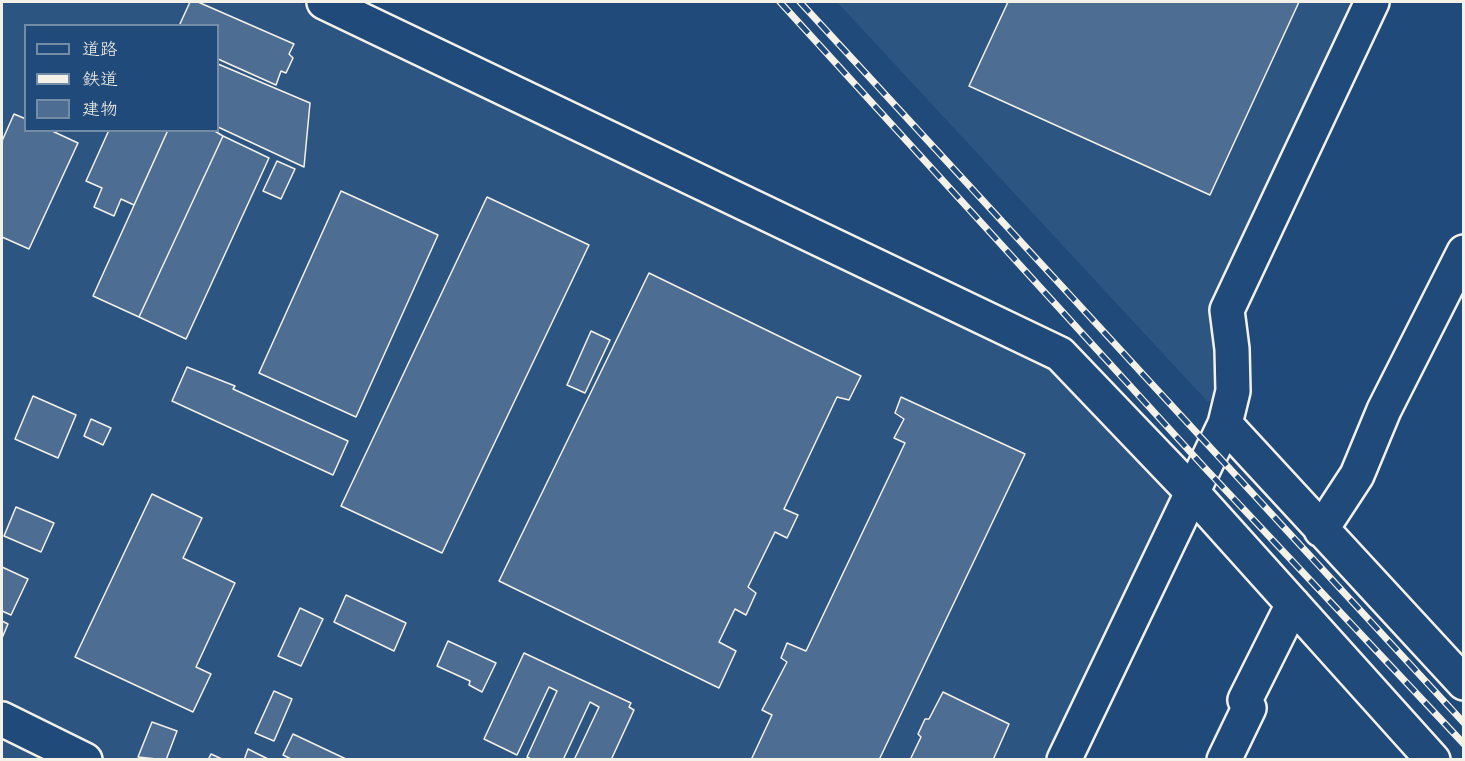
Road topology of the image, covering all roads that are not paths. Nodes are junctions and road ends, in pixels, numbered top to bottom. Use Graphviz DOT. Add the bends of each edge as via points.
graph roads {
  1 [pos="324,2"];
  2 [pos="1372,2"];
  3 [pos="1464,252"];
  4 [pos="1225,424"];
  5 [pos="1192,492"];
  6 [pos="1321,531"];
  7 [pos="1293,604"];
  8 [pos="1464,683"];
  9 [pos="2,719"];
  10 [pos="86,759"];
  11 [pos="1064,759"];
  12 [pos="1224,759"];
  13 [pos="1432,759"];
  1 -- 5 [label="street" via="1060,354"];
  2 -- 4 [label="street" via="1227,310 1233,381"];
  3 -- 6 [label="street" via="1384,410 1357,475"];
  4 -- 5 [label="street"];
  4 -- 6 [label="street"];
  5 -- 7 [label="street"];
  5 -- 11 [label="street"];
  6 -- 8 [label="street"];
  7 -- 12 [label="street" via="1245,700 1250,708"];
  7 -- 13 [label="street"];
  9 -- 10 [label="street"];
}
